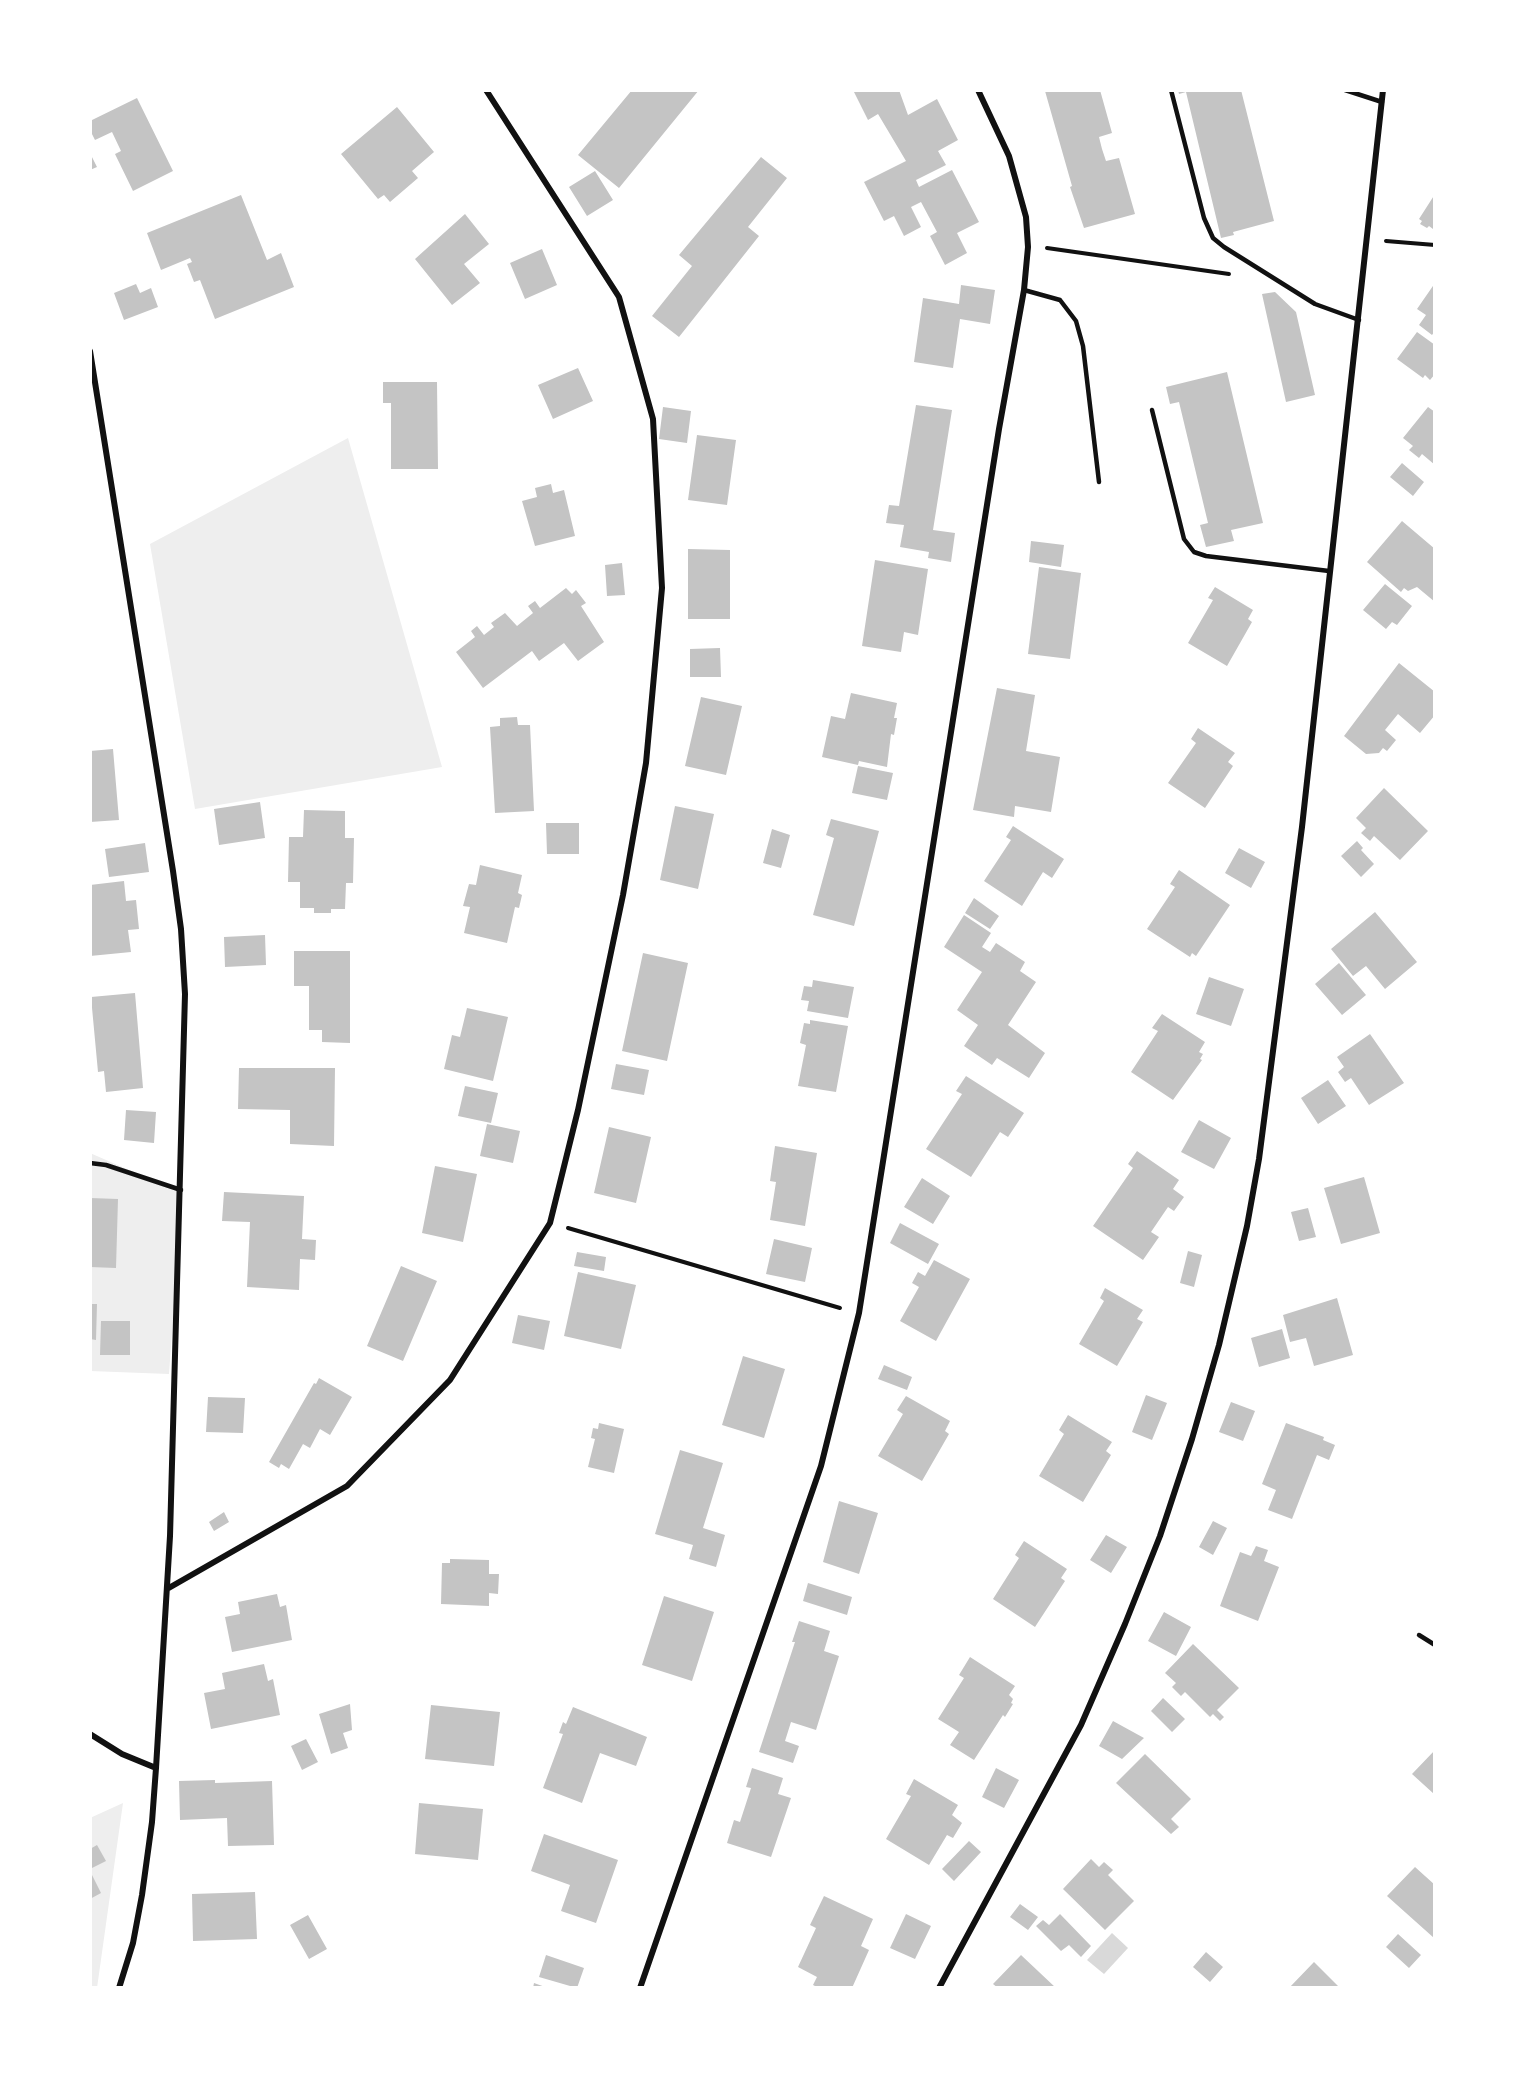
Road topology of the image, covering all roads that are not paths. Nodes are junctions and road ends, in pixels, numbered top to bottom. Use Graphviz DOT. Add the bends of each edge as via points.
graph roads {
  1 [pos="486,90"];
  2 [pos="978,90"];
  3 [pos="1172,90"];
  4 [pos="1345,90"];
  5 [pos="1383,90"];
  6 [pos="1382,102"];
  7 [pos="1024,290"];
  8 [pos="1359,320"];
  9 [pos="90,351"];
  10 [pos="1152,410"];
  11 [pos="1099,482"];
  12 [pos="1329,571"];
  13 [pos="90,1163"];
  14 [pos="181,1190"];
  15 [pos="166,1589"];
  16 [pos="1419,1635"];
  17 [pos="1435,1645"];
  18 [pos="90,1734"];
  19 [pos="156,1768"];
  20 [pos="119,1988"];
  21 [pos="640,1988"];
  22 [pos="939,1988"];
  1 -- 15 [label="street" via="619,297 653,419 663,588 646,763 578,1110 550,1223 450,1380 347,1486"];
  2 -- 7 [label="street" via="1009,156 1026,217"];
  3 -- 8 [label="lane" via="1203,218 1213,238 1315,304"];
  4 -- 6 [label="lane"];
  5 -- 6 [label="street"];
  6 -- 8 [label="street"];
  7 -- 11 [label="lane" via="1060,300 1076,321 1083,346"];
  7 -- 21 [label="street" via="859,1313 821,1466"];
  8 -- 12 [label="street"];
  9 -- 14 [label="street" via="181,928 185,994"];
  10 -- 12 [label="lane" via="1184,539 1194,552"];
  12 -- 22 [label="street" via="1302,827 1259,1159 1216,1355 1160,1536 1081,1725"];
  13 -- 14 [label="lane"];
  14 -- 15 [label="street"];
  15 -- 19 [label="street"];
  16 -- 17 [label="lane"];
  18 -- 19 [label="street" via="122,1754"];
  19 -- 20 [label="street" via="142,1895"];
}
